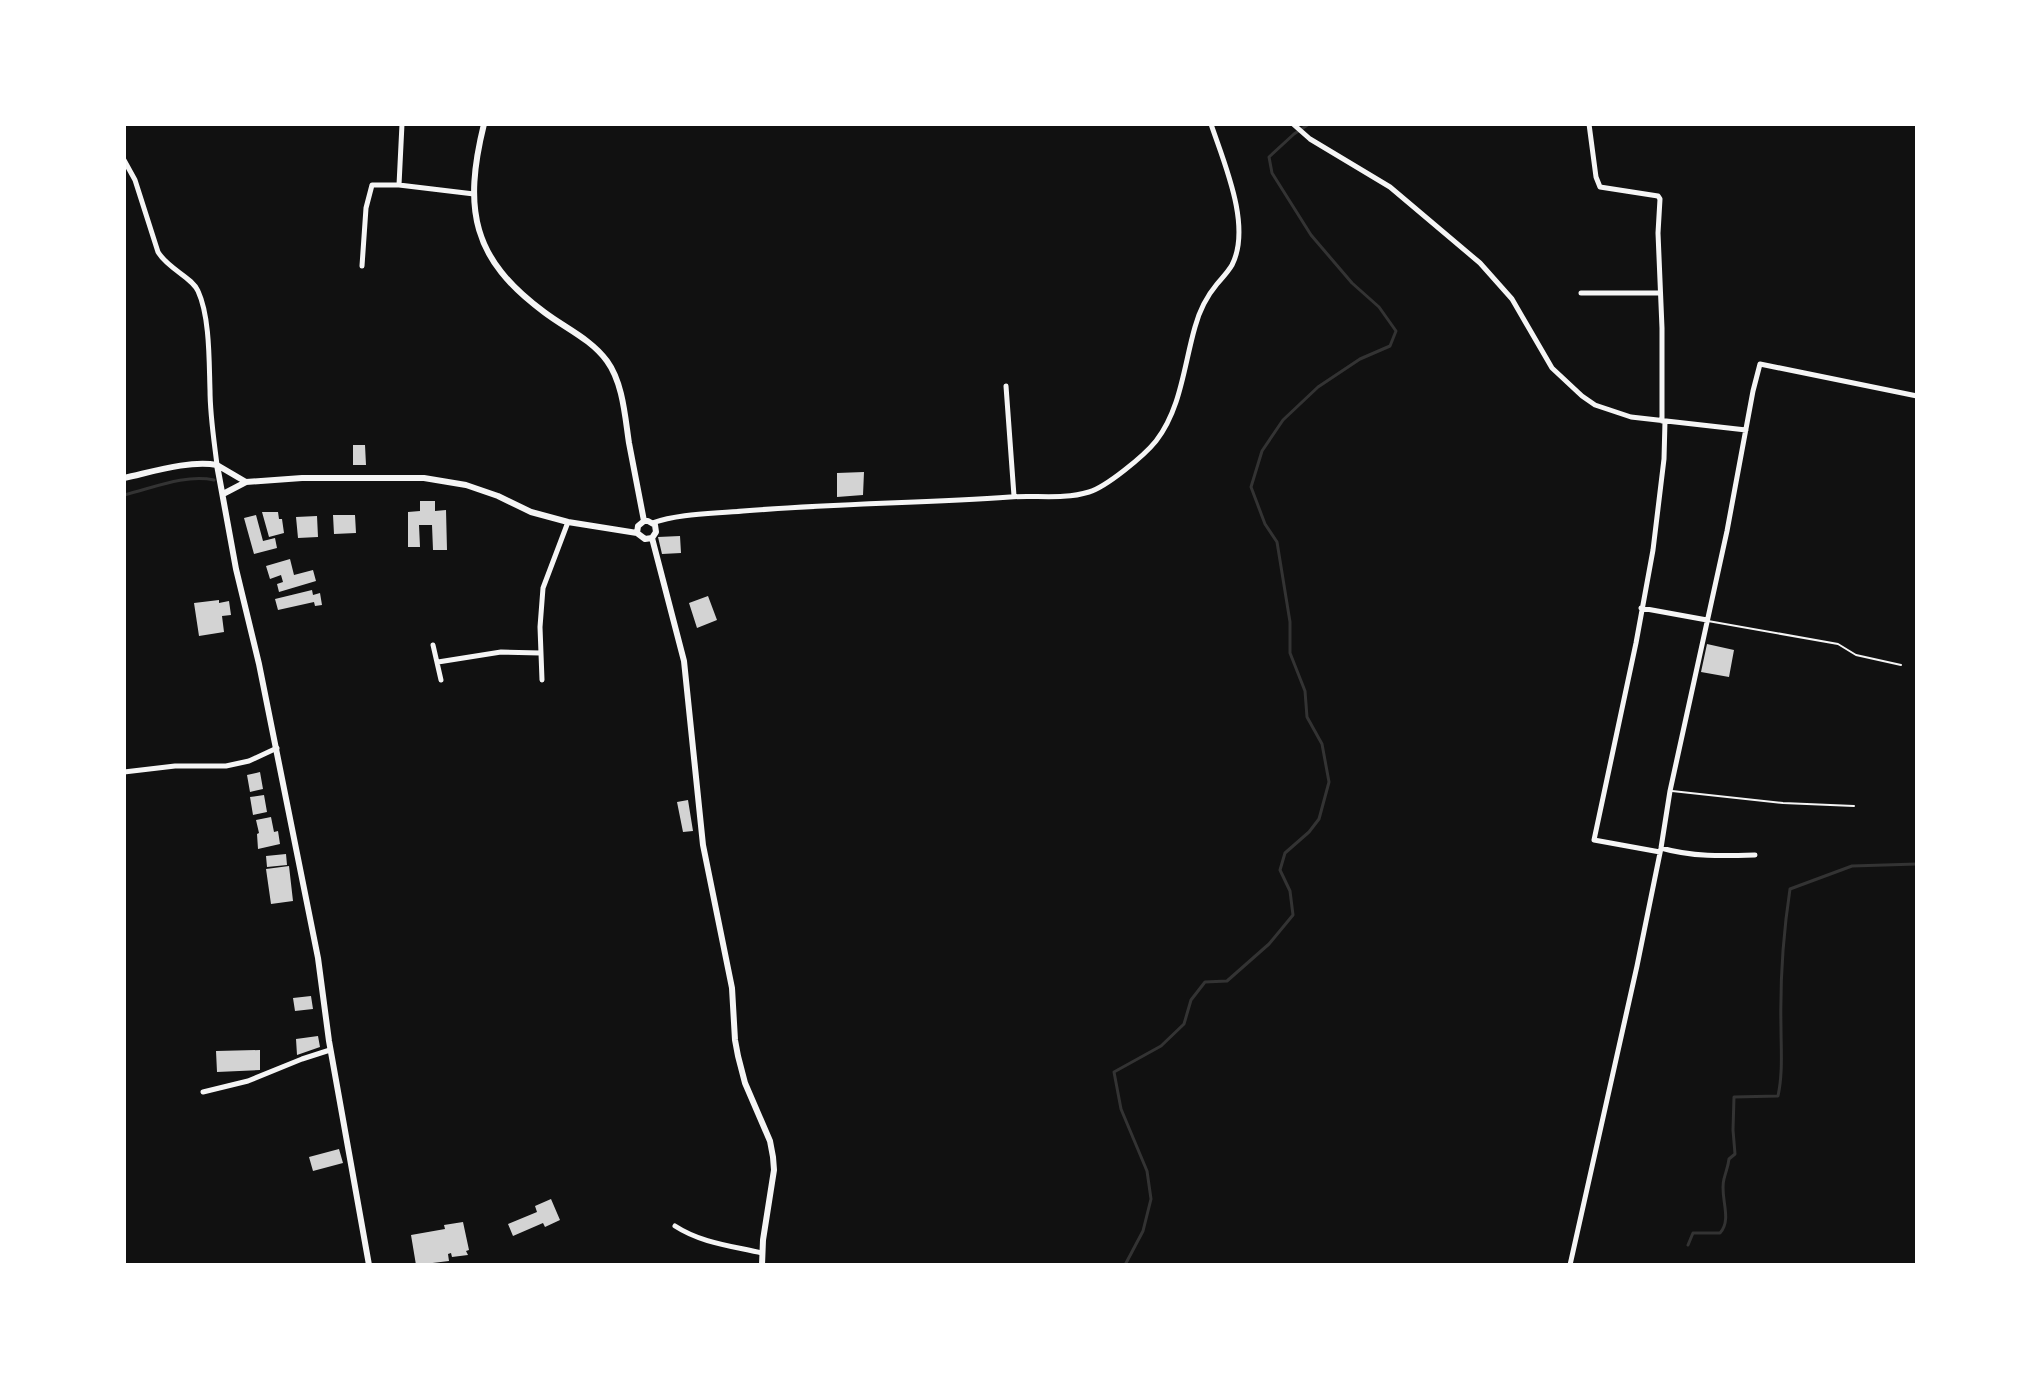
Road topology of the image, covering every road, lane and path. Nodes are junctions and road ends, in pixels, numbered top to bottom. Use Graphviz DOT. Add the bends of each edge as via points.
graph roads {
  1 [pos="402,124"];
  2 [pos="484,124"];
  3 [pos="1211,124"];
  4 [pos="1293,124"];
  5 [pos="1589,124"];
  6 [pos="124,160"];
  7 [pos="399,185"];
  8 [pos="474,194"];
  9 [pos="362,266"];
  10 [pos="1581,293"];
  11 [pos="1660,293"];
  12 [pos="1006,386"];
  13 [pos="1917,396"];
  14 [pos="1663,421"];
  15 [pos="1746,430"];
  16 [pos="217,465"];
  17 [pos="124,478"];
  18 [pos="246,482"];
  19 [pos="223,494"];
  20 [pos="1014,496"];
  21 [pos="644,521"];
  22 [pos="568,522"];
  23 [pos="654,526"];
  24 [pos="637,533"];
  25 [pos="652,538"];
  26 [pos="1641,608"];
  27 [pos="1707,620"];
  28 [pos="433,645"];
  29 [pos="540,653"];
  30 [pos="438,662"];
  31 [pos="1901,665"];
  32 [pos="441,680"];
  33 [pos="542,680"];
  34 [pos="277,748"];
  35 [pos="124,772"];
  36 [pos="1670,791"];
  37 [pos="1854,806"];
  38 [pos="1660,850"];
  39 [pos="1755,855"];
  40 [pos="330,1050"];
  41 [pos="203,1092"];
  42 [pos="675,1226"];
  43 [pos="762,1253"];
  44 [pos="369,1265"];
  45 [pos="762,1265"];
  46 [pos="1570,1265"];
  1 -- 7 [label="street"];
  2 -- 8 [label="street"];
  3 -- 20 [label="street" via="1236,205 1239,243 1232,265 1204,303 1170,419 1154,444 1102,486 1065,496"];
  4 -- 14 [label="street" via="1390,187 1480,263 1512,299 1552,368 1582,396 1613,412"];
  5 -- 11 [label="street" via="1597,184 1660,199"];
  6 -- 16 [label="street" via="158,252 199,292"];
  7 -- 8 [label="street"];
  7 -- 9 [label="street" via="370,188"];
  8 -- 21 [label="street" via="481,236 496,267 608,362 617,382"];
  10 -- 11 [label="street"];
  11 -- 14 [label="street"];
  12 -- 20 [label="street"];
  13 -- 15 [label="street" via="1760,364"];
  14 -- 15 [label="street"];
  14 -- 26 [label="street" via="1660,503"];
  15 -- 27 [label="street"];
  16 -- 17 [label="street" via="200,463"];
  16 -- 18 [label="street"];
  16 -- 19 [label="street"];
  18 -- 19 [label="street"];
  18 -- 22 [label="street" via="440,480"];
  19 -- 34 [label="street"];
  20 -- 23 [label="street" via="782,507 675,517"];
  21 -- 23 [label="street"];
  21 -- 24 [label="street"];
  22 -- 24 [label="street"];
  22 -- 29 [label="street" via="543,588"];
  23 -- 25 [label="street"];
  24 -- 25 [label="street"];
  25 -- 43 [label="street" via="684,661 703,845 730,974 735,1040 773,1157"];
  26 -- 27 [label="street"];
  26 -- 38 [label="street" via="1594,840"];
  27 -- 31 [label="lane" via="1838,644 1856,655"];
  27 -- 36 [label="street"];
  28 -- 30 [label="street"];
  29 -- 30 [label="street" via="501,652"];
  29 -- 33 [label="street"];
  30 -- 32 [label="street"];
  34 -- 35 [label="street" via="226,766"];
  34 -- 40 [label="street" via="318,958"];
  36 -- 37 [label="lane"];
  36 -- 38 [label="street"];
  38 -- 39 [label="street"];
  38 -- 46 [label="street"];
  40 -- 41 [label="street"];
  40 -- 44 [label="street"];
  42 -- 43 [label="street" via="711,1242"];
  43 -- 45 [label="street"];
}
